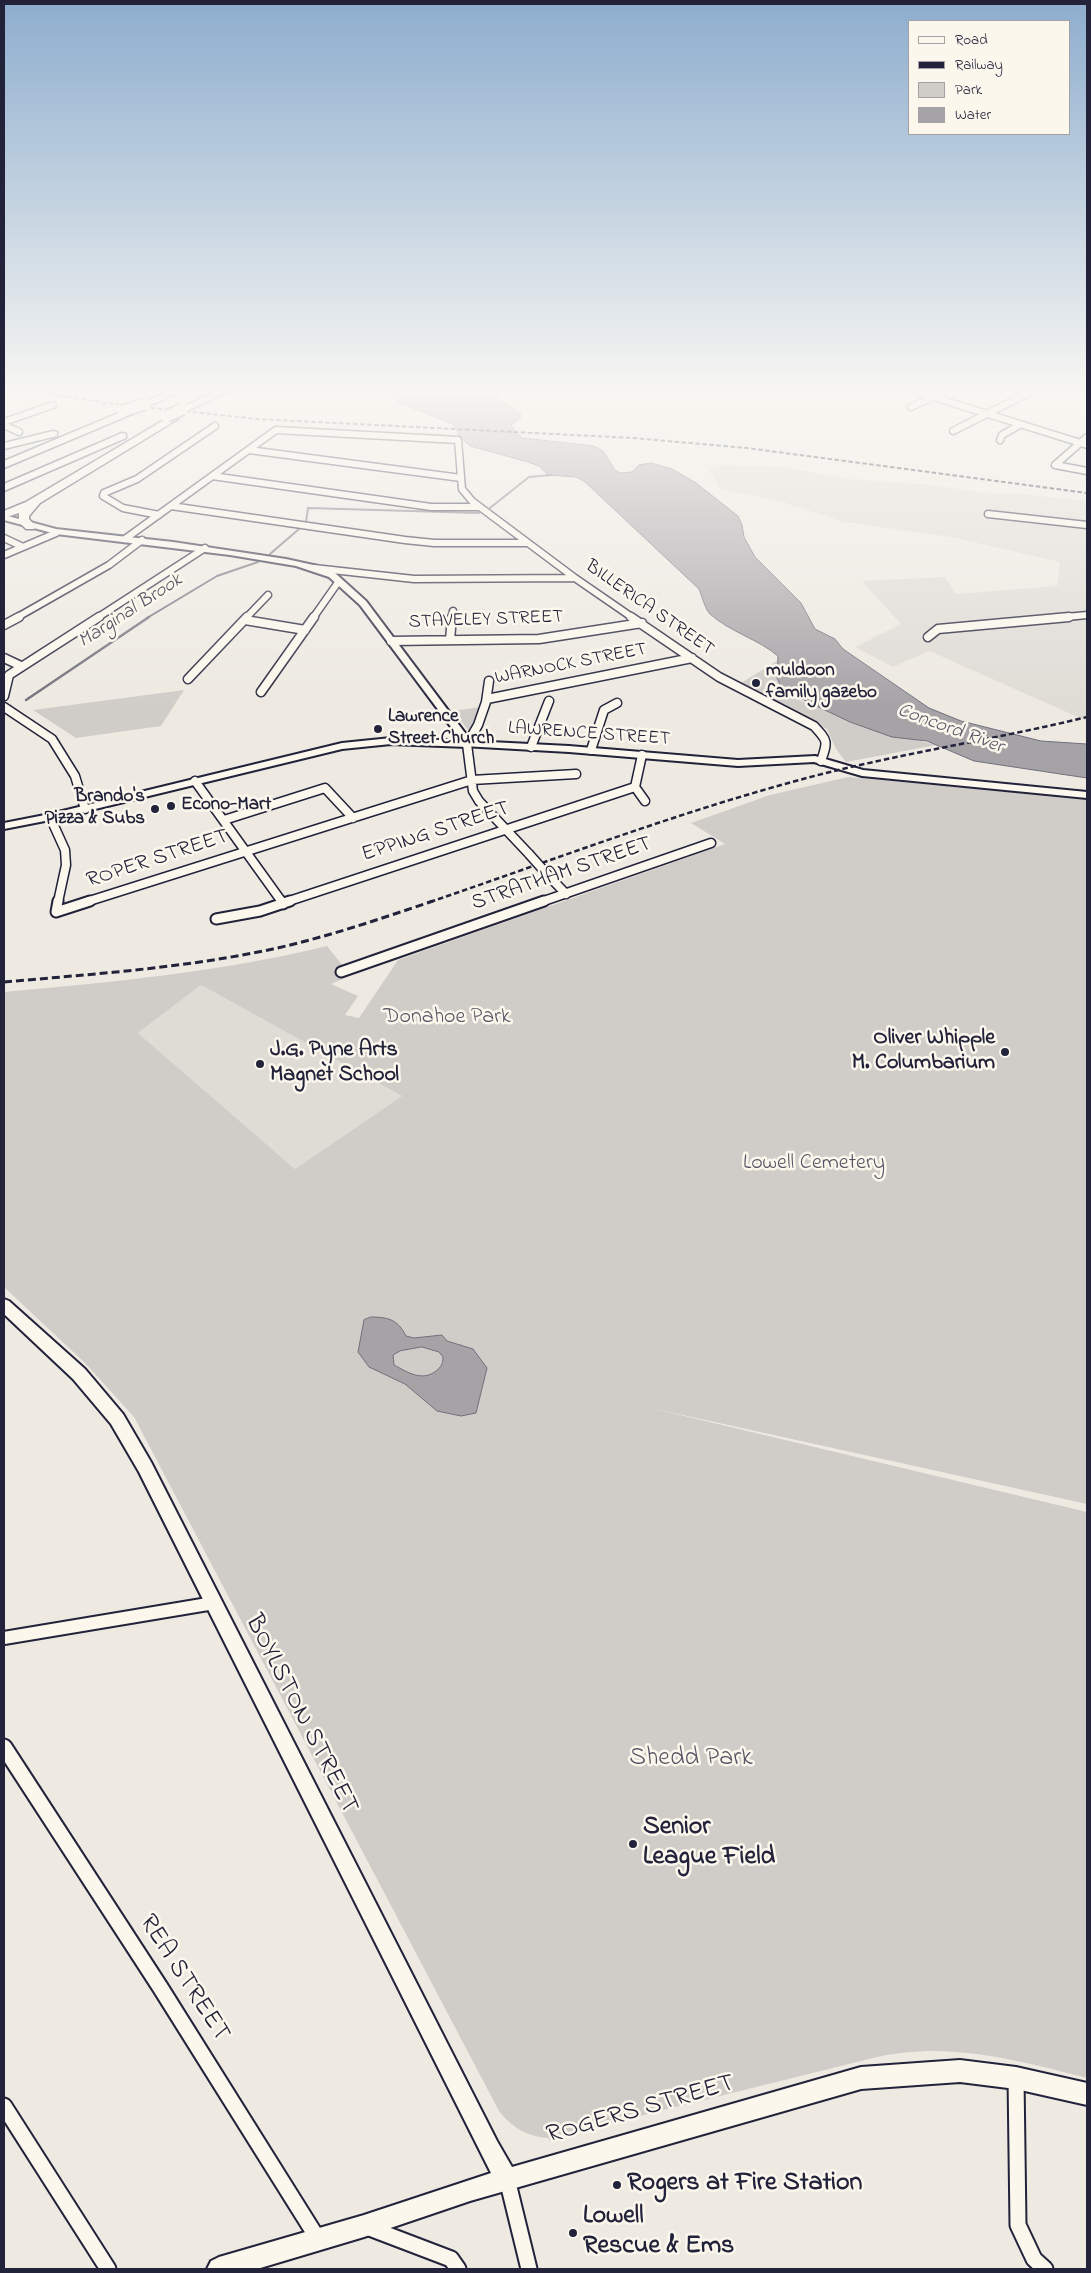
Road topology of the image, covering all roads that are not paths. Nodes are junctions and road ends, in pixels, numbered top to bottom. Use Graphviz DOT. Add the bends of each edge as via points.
graph roads {
  1 [pos="42,497"];
  2 [pos="105,497"];
  3 [pos="183,497"];
  4 [pos="361,497"];
  5 [pos="469,497"];
  6 [pos="37,500"];
  7 [pos="171,506"];
  8 [pos="480,507"];
  9 [pos="988,514"];
  10 [pos="158,515"];
  11 [pos="4,516"];
  12 [pos="1087,525"];
  13 [pos="4,526"];
  14 [pos="30,528"];
  15 [pos="56,533"];
  16 [pos="4,538"];
  17 [pos="125,539"];
  18 [pos="142,540"];
  19 [pos="527,543"];
  20 [pos="23,547"];
  21 [pos="205,548"];
  22 [pos="4,556"];
  23 [pos="313,568"];
  24 [pos="574,578"];
  25 [pos="339,581"];
  26 [pos="268,595"];
  27 [pos="453,611"];
  28 [pos="1087,615"];
  29 [pos="247,618"];
  30 [pos="642,623"];
  31 [pos="4,625"];
  32 [pos="307,627"];
  33 [pos="928,638"];
  34 [pos="450,640"];
  35 [pos="391,641"];
  36 [pos="4,658"];
  37 [pos="692,658"];
  38 [pos="22,666"];
  39 [pos="188,679"];
  40 [pos="489,681"];
  41 [pos="261,692"];
  42 [pos="4,696"];
  43 [pos="487,699"];
  44 [pos="549,701"];
  45 [pos="617,703"];
  46 [pos="6,710"];
  47 [pos="467,744"];
  48 [pos="531,747"];
  49 [pos="591,750"];
  50 [pos="642,755"];
  51 [pos="821,761"];
  52 [pos="576,774"];
  53 [pos="472,780"];
  54 [pos="195,781"];
  55 [pos="635,787"];
  56 [pos="1087,795"];
  57 [pos="645,801"];
  58 [pos="85,809"];
  59 [pos="50,817"];
  60 [pos="352,818"];
  61 [pos="224,820"];
  62 [pos="4,826"];
  63 [pos="506,830"];
  64 [pos="711,843"];
  65 [pos="246,850"];
  66 [pos="566,894"];
  67 [pos="283,904"];
  68 [pos="216,919"];
  69 [pos="341,972"];
  70 [pos="4,1305"];
  71 [pos="214,1603"];
  72 [pos="4,1638"];
  73 [pos="4,1748"];
  74 [pos="1016,2078"];
  75 [pos="1087,2094"];
  76 [pos="4,2106"];
  77 [pos="507,2179"];
  78 [pos="364,2226"];
  79 [pos="318,2239"];
  80 [pos="254,2264"];
  81 [pos="108,2269"];
  82 [pos="219,2269"];
  83 [pos="458,2269"];
  84 [pos="529,2269"];
  85 [pos="1045,2269"];
  1 -- 6 [label="highway"];
  2 -- 10 [label="street" via="123,508"];
  3 -- 7 [label="street"];
  4 -- 8 [label="street" via="431,507"];
  5 -- 8 [label="street, BILLERICA STREET"];
  6 -- 11 [label="highway"];
  6 -- 14 [label="highway" via="22,515"];
  7 -- 10 [label="street"];
  7 -- 19 [label="street" via="405,540"];
  8 -- 19 [label="street, BILLERICA STREET"];
  9 -- 12 [label="street"];
  10 -- 17 [label="street"];
  11 -- 14 [label="main road"];
  13 -- 14 [label="highway"];
  14 -- 15 [label="main road"];
  15 -- 17 [label="main road"];
  15 -- 20 [label="street"];
  16 -- 20 [label="street"];
  17 -- 18 [label="main road"];
  18 -- 21 [label="main road"];
  18 -- 31 [label="street" via="109,566"];
  19 -- 24 [label="street, BILLERICA STREET"];
  20 -- 22 [label="street"];
  21 -- 23 [label="main road"];
  21 -- 38 [label="street"];
  23 -- 24 [label="street" via="414,579"];
  23 -- 25 [label="main road"];
  24 -- 30 [label="street, BILLERICA STREET"];
  25 -- 32 [label="street"];
  25 -- 35 [label="main road" via="353,592"];
  26 -- 29 [label="street"];
  27 -- 34 [label="street"];
  28 -- 33 [label="street" via="938,628"];
  29 -- 32 [label="street"];
  29 -- 39 [label="street"];
  30 -- 34 [label="street, STAVELEY STREET" via="539,639"];
  30 -- 37 [label="street, BILLERICA STREET"];
  32 -- 41 [label="street"];
  34 -- 35 [label="street, STAVELEY STREET"];
  35 -- 47 [label="main road"];
  36 -- 38 [label="street"];
  37 -- 43 [label="street, WARNOCK STREET"];
  37 -- 51 [label="street, BILLERICA STREET" via="727,682 820,730 827,744"];
  38 -- 42 [label="street" via="9,675"];
  40 -- 43 [label="street"];
  43 -- 47 [label="street"];
  44 -- 48 [label="street"];
  45 -- 49 [label="street" via="604,710"];
  46 -- 58 [label="street" via="52,739 75,776"];
  47 -- 48 [label="main road, LAWRENCE STREET"];
  47 -- 53 [label="street"];
  47 -- 54 [label="street, LAWRENCE STREET" via="391,741 351,745"];
  48 -- 49 [label="main road, LAWRENCE STREET"];
  49 -- 50 [label="main road, LAWRENCE STREET"];
  50 -- 51 [label="main road, LAWRENCE STREET" via="738,763"];
  50 -- 55 [label="street"];
  51 -- 56 [label="main road, LAWRENCE STREET" via="855,772"];
  52 -- 53 [label="street, ROPER STREET"];
  53 -- 60 [label="street, ROPER STREET"];
  53 -- 63 [label="street" via="475,796"];
  54 -- 58 [label="street, LAWRENCE STREET"];
  54 -- 61 [label="street"];
  55 -- 57 [label="street"];
  55 -- 63 [label="street, EPPING STREET"];
  58 -- 59 [label="street, LAWRENCE STREET"];
  59 -- 62 [label="street, LAWRENCE STREET"];
  59 -- 65 [label="street, ROPER STREET" via="65,850 66,865 56,912"];
  60 -- 61 [label="street" via="325,788"];
  60 -- 65 [label="street, ROPER STREET"];
  61 -- 65 [label="street"];
  63 -- 66 [label="street, bridge"];
  63 -- 67 [label="street, EPPING STREET"];
  64 -- 66 [label="street, STRATHAM STREET"];
  65 -- 67 [label="street"];
  66 -- 69 [label="street, STRATHAM STREET"];
  67 -- 68 [label="street, EPPING STREET" via="247,915"];
  70 -- 71 [label="main road, BOYLSTON STREET" via="79,1374 117,1419"];
  71 -- 72 [label="street"];
  71 -- 77 [label="main road, BOYLSTON STREET"];
  73 -- 79 [label="street, REA STREET" via="160,1987"];
  74 -- 75 [label="main road, ROGERS STREET"];
  74 -- 77 [label="main road, ROGERS STREET" via="960,2071 861,2078"];
  74 -- 85 [label="street" via="1018,2225 1034,2259"];
  76 -- 81 [label="street"];
  77 -- 78 [label="main road, ROGERS STREET"];
  77 -- 84 [label="street"];
  78 -- 79 [label="main road, ROGERS STREET"];
  78 -- 83 [label="street" via="450,2259"];
  79 -- 80 [label="main road, ROGERS STREET"];
  80 -- 82 [label="main road, ROGERS STREET"];
}
